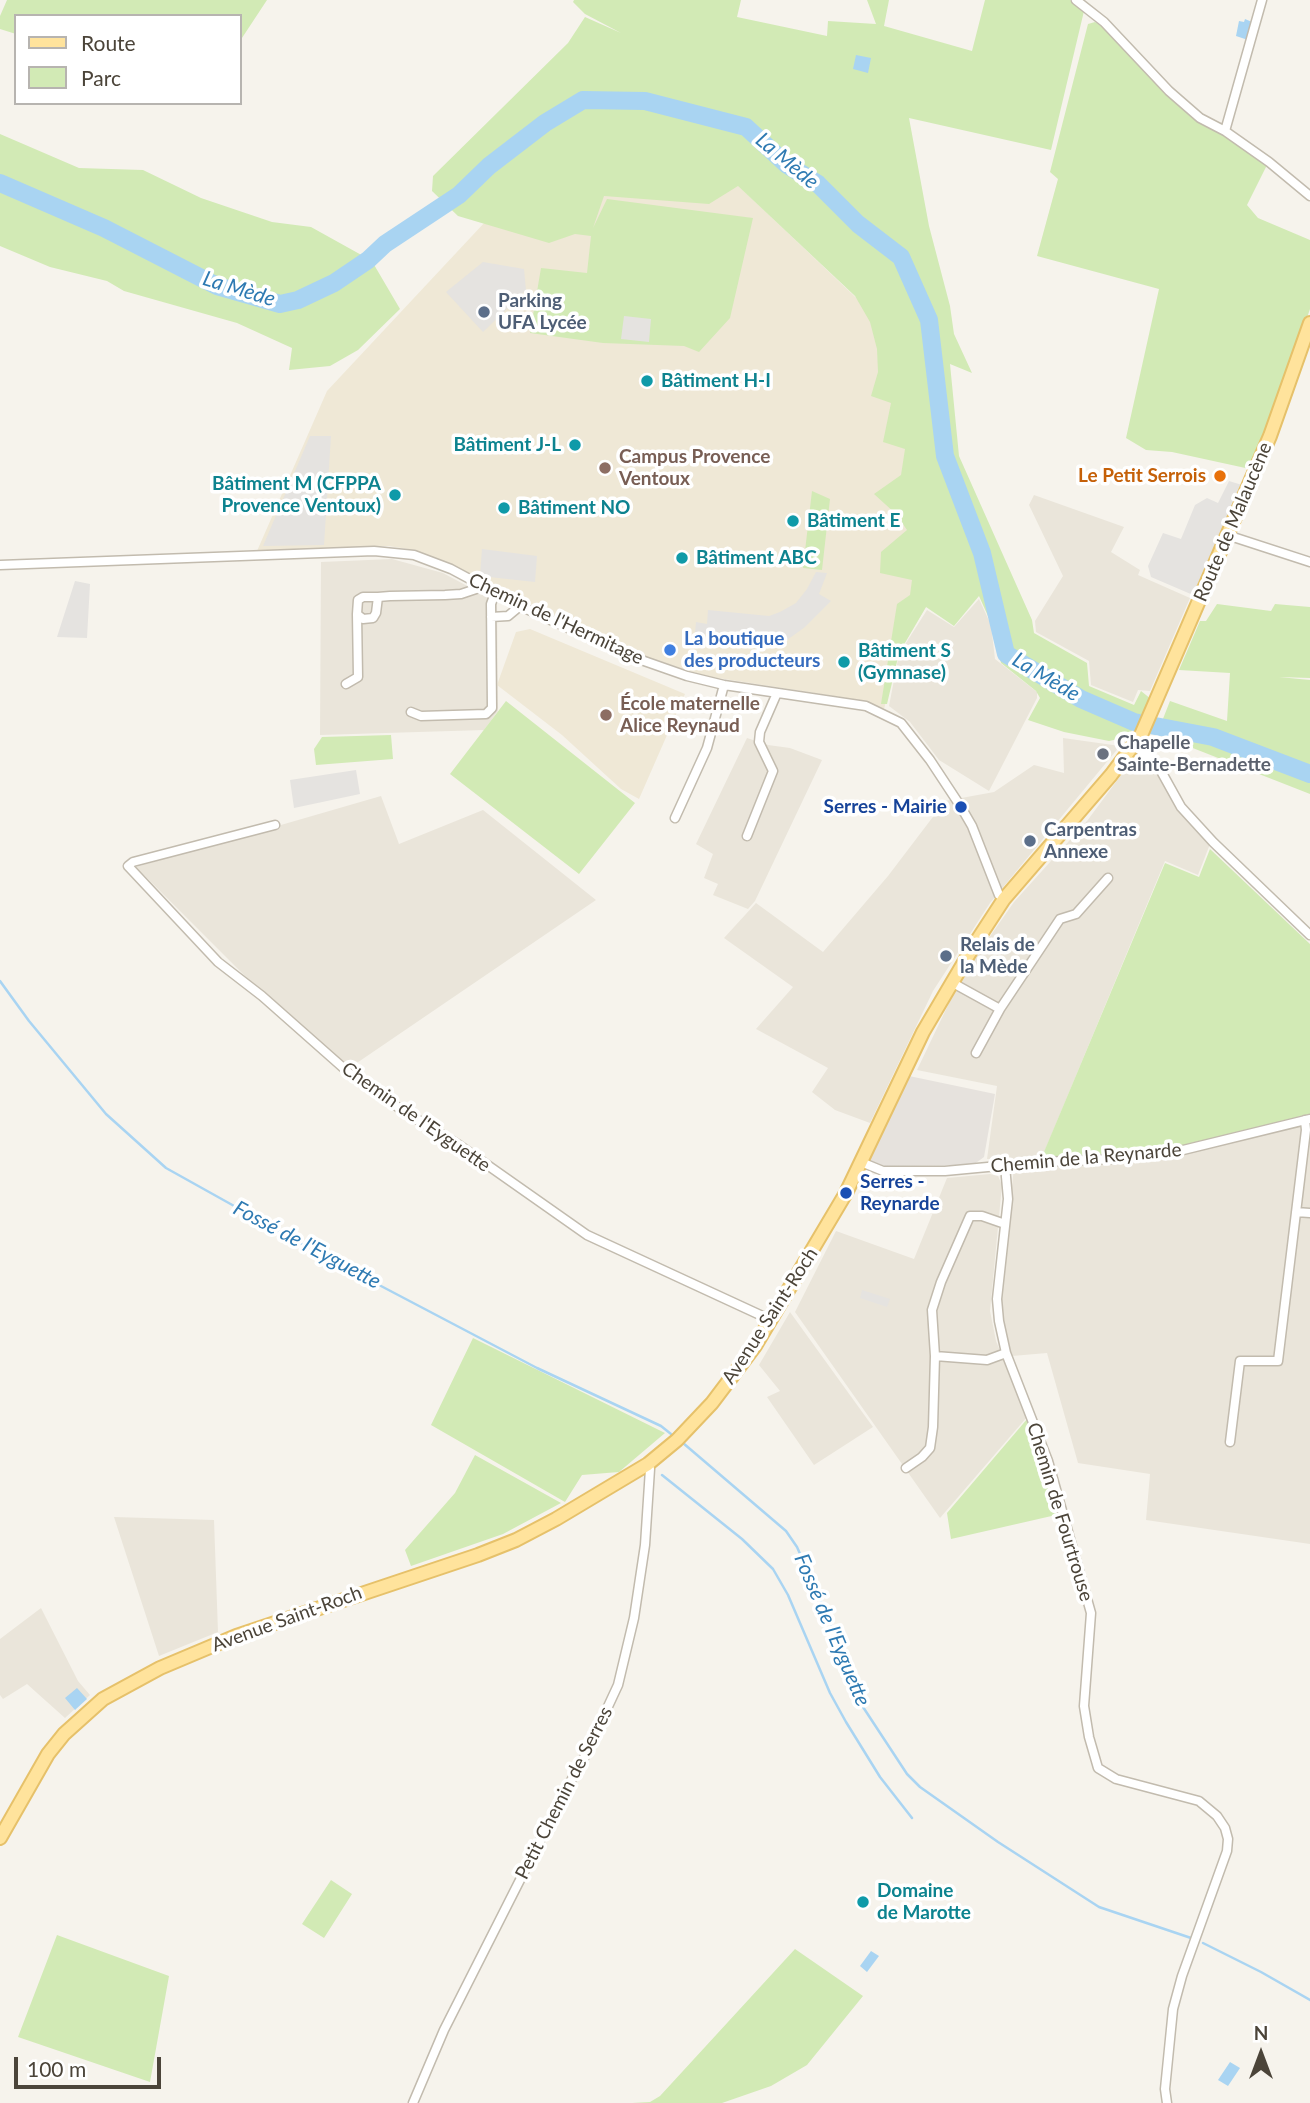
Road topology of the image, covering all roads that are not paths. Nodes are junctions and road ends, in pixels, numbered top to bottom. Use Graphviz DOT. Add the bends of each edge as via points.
graph roads {
  1 [pos="1076,0"];
  2 [pos="1262,0"];
  3 [pos="1225,131"];
  4 [pos="1310,197"];
  5 [pos="1310,323"];
  6 [pos="1227,535"];
  7 [pos="1310,562"];
  8 [pos="0,565"];
  9 [pos="482,587"];
  10 [pos="495,593"];
  11 [pos="378,597"];
  12 [pos="520,606"];
  13 [pos="357,614"];
  14 [pos="491,617"];
  15 [pos="346,684"];
  16 [pos="724,685"];
  17 [pos="777,693"];
  18 [pos="411,712"];
  19 [pos="1149,718"];
  20 [pos="1138,741"];
  21 [pos="675,818"];
  22 [pos="275,825"];
  23 [pos="747,836"];
  24 [pos="1108,878"];
  25 [pos="1004,900"];
  26 [pos="1310,935"];
  27 [pos="951,982"];
  28 [pos="1000,1009"];
  29 [pos="976,1053"];
  30 [pos="1308,1120"];
  31 [pos="861,1163"];
  32 [pos="1005,1166"];
  33 [pos="1296,1212"];
  34 [pos="1310,1213"];
  35 [pos="1005,1224"];
  36 [pos="771,1320"];
  37 [pos="1006,1353"];
  38 [pos="935,1356"];
  39 [pos="1230,1442"];
  40 [pos="648,1464"];
  41 [pos="906,1468"];
  42 [pos="0,1838"];
  43 [pos="413,2103"];
  44 [pos="1167,2103"];
  1 -- 3 [label="street" via="1200,118"];
  2 -- 3 [label="street"];
  3 -- 4 [label="street"];
  5 -- 6 [label="main road, Route de Malaucène" via="1270,436"];
  6 -- 7 [label="street"];
  6 -- 19 [label="main road, Route de Malaucène"];
  8 -- 9 [label="street, Chemin de l'Hermitage" via="384,551 429,560"];
  9 -- 10 [label="street, Chemin de l'Hermitage"];
  9 -- 11 [label="street" via="461,594"];
  10 -- 12 [label="street, Chemin de l'Hermitage"];
  10 -- 14 [label="street"];
  11 -- 13 [label="street" via="358,600"];
  11 -- 13 [label="street" via="373,618 362,619"];
  12 -- 14 [label="street" via="508,616"];
  12 -- 16 [label="street, Chemin de l'Hermitage" via="627,655"];
  13 -- 15 [label="street" via="358,677"];
  14 -- 18 [label="street" via="489,712 421,716"];
  16 -- 17 [label="street, Chemin de l'Hermitage"];
  16 -- 21 [label="street" via="707,748"];
  17 -- 23 [label="street" via="760,732 772,778"];
  17 -- 25 [label="street, Chemin de l'Hermitage" via="866,706 901,723 961,807"];
  19 -- 20 [label="main road, Avenue Saint-Roch"];
  20 -- 25 [label="main road, Avenue Saint-Roch"];
  20 -- 26 [label="street" via="1156,762 1181,807"];
  22 -- 36 [label="street, Chemin de l'Eyguette" via="128,866 218,962 357,1080 587,1235"];
  24 -- 28 [label="street" via="1076,914 1060,919"];
  25 -- 27 [label="main road, Avenue Saint-Roch"];
  27 -- 28 [label="street"];
  27 -- 31 [label="main road, Avenue Saint-Roch"];
  28 -- 29 [label="street"];
  30 -- 32 [label="street, Chemin de la Reynarde" via="1175,1153"];
  30 -- 33 [label="street"];
  31 -- 32 [label="street, Chemin de la Reynarde" via="888,1172"];
  31 -- 36 [label="main road, Avenue Saint-Roch"];
  32 -- 35 [label="street, Chemin de Fourtrouse"];
  33 -- 34 [label="street"];
  33 -- 39 [label="street" via="1278,1361 1240,1361"];
  35 -- 37 [label="street, Chemin de Fourtrouse" via="997,1308"];
  35 -- 38 [label="street" via="970,1216 932,1310"];
  36 -- 40 [label="main road, Avenue Saint-Roch" via="712,1403"];
  37 -- 38 [label="street" via="987,1360"];
  37 -- 44 [label="street, Chemin de Fourtrouse" via="1048,1461 1091,1613 1084,1706 1098,1768 1116,1779 1199,1801 1217,1816 1228,1839 1173,2009"];
  38 -- 41 [label="street" via="930,1448"];
  40 -- 42 [label="main road, Avenue Saint-Roch" via="516,1540 236,1636 160,1668 103,1699 48,1754"];
  40 -- 43 [label="street, Petit Chemin de Serres" via="645,1545 618,1685 444,2029"];
}
